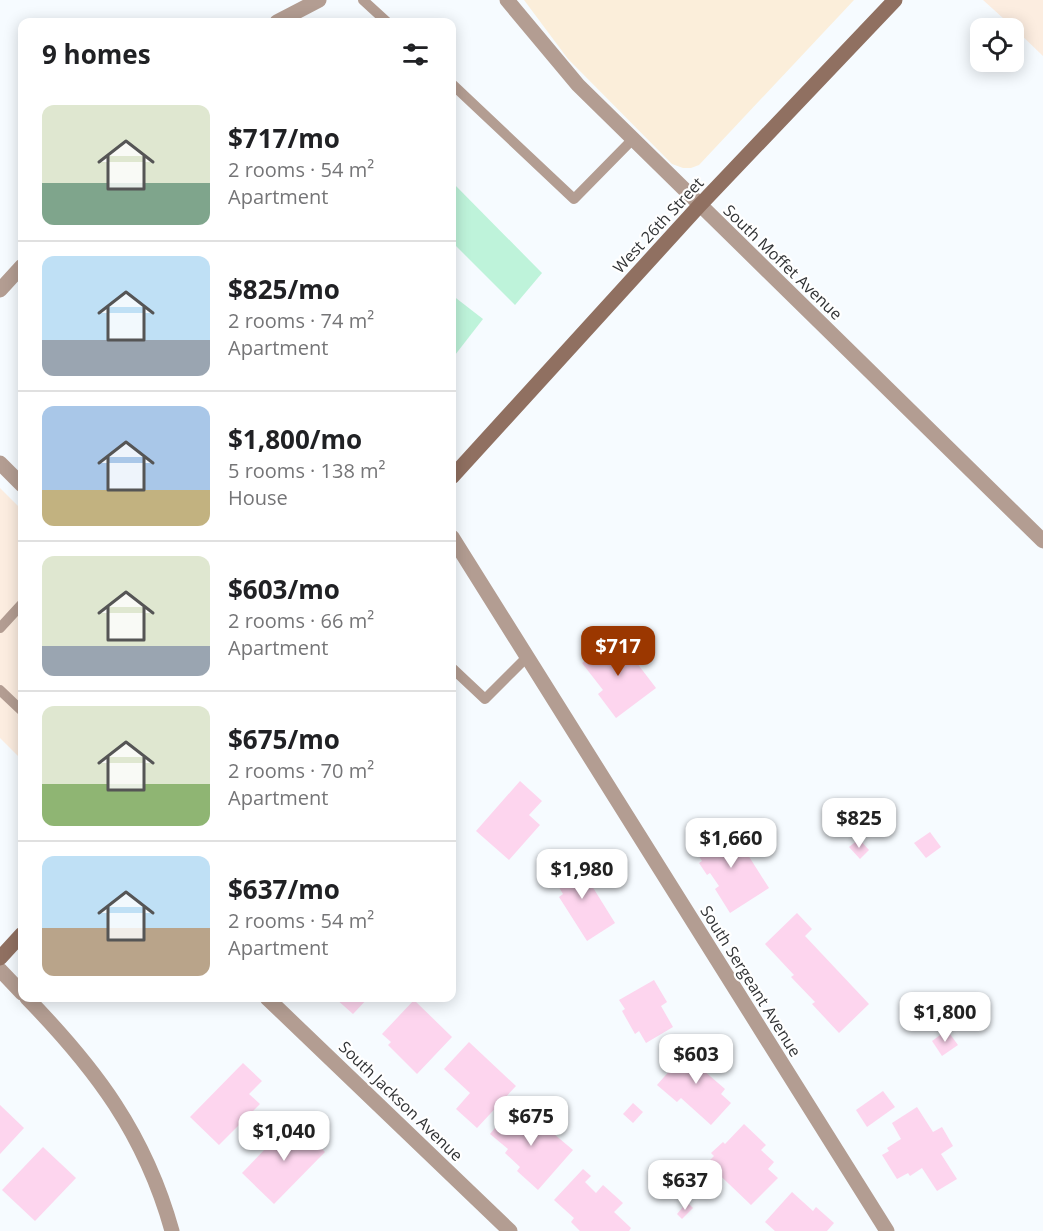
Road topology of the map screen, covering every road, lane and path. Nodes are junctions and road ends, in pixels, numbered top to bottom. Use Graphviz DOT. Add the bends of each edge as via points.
graph roads {
  1 [pos="363,0"];
  2 [pos="507,0"];
  3 [pos="895,0"];
  4 [pos="310,2"];
  5 [pos="284,18"];
  6 [pos="383,18"];
  7 [pos="456,88"];
  8 [pos="632,140"];
  9 [pos="699,206"];
  10 [pos="18,270"];
  11 [pos="0,290"];
  12 [pos="0,463"];
  13 [pos="456,473"];
  14 [pos="18,481"];
  15 [pos="1043,541"];
  16 [pos="456,543"];
  17 [pos="18,608"];
  18 [pos="0,628"];
  19 [pos="527,657"];
  20 [pos="456,672"];
  21 [pos="0,690"];
  22 [pos="18,707"];
  23 [pos="18,938"];
  24 [pos="0,958"];
  25 [pos="0,970"];
  26 [pos="18,989"];
  27 [pos="31,1002"];
  28 [pos="271,1002"];
  29 [pos="172,1231"];
  30 [pos="510,1231"];
  31 [pos="887,1231"];
  1 -- 6 [label="lane"];
  2 -- 8 [label="street, South Moffet Avenue" via="564,70"];
  3 -- 9 [label="main road, West 26th Street"];
  4 -- 5 [label="street"];
  7 -- 8 [label="lane" via="574,199"];
  8 -- 9 [label="street, South Moffet Avenue"];
  9 -- 13 [label="main road, West 26th Street"];
  9 -- 15 [label="street, South Moffet Avenue"];
  10 -- 11 [label="street"];
  12 -- 14 [label="street"];
  16 -- 19 [label="street, South Sergeant Avenue"];
  17 -- 18 [label="lane"];
  19 -- 20 [label="lane" via="485,699"];
  19 -- 31 [label="street, South Sergeant Avenue"];
  21 -- 22 [label="lane"];
  23 -- 24 [label="main road"];
  25 -- 26 [label="street"];
  27 -- 29 [label="street" via="78,1052 121,1112 147,1161"];
  28 -- 30 [label="street, South Jackson Avenue"];
}
